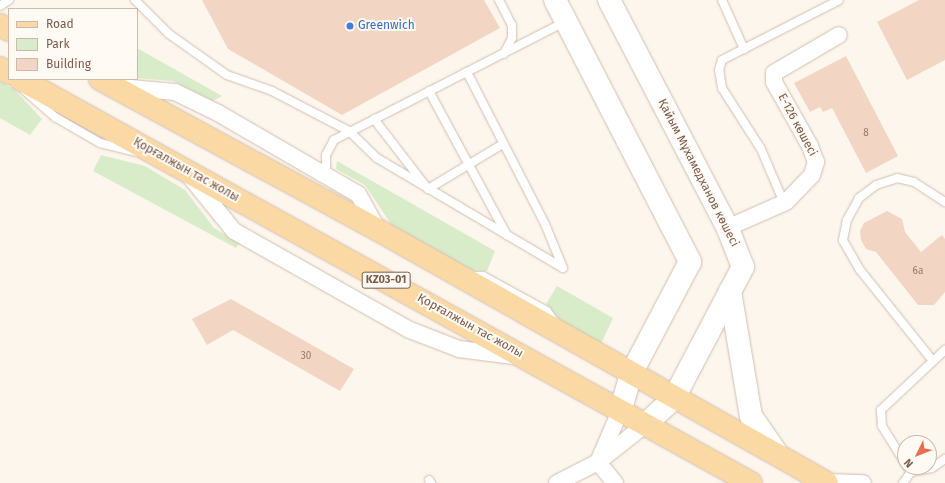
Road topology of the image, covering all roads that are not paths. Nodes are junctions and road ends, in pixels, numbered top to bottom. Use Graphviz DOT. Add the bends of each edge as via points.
graph roads {
  1 [pos="10,0"];
  2 [pos="135,0"];
  3 [pos="498,0"];
  4 [pos="555,0"];
  5 [pos="609,0"];
  6 [pos="722,0"];
  7 [pos="839,0"];
  8 [pos="0,6"];
  9 [pos="566,21"];
  10 [pos="839,35"];
  11 [pos="744,49"];
  12 [pos="504,54"];
  13 [pos="467,72"];
  14 [pos="20,80"];
  15 [pos="108,83"];
  16 [pos="428,91"];
  17 [pos="374,119"];
  18 [pos="349,131"];
  19 [pos="502,144"];
  20 [pos="470,164"];
  21 [pos="183,169"];
  22 [pos="326,176"];
  23 [pos="428,189"];
  24 [pos="945,202"];
  25 [pos="784,203"];
  26 [pos="728,228"];
  27 [pos="378,230"];
  28 [pos="507,235"];
  29 [pos="730,291"];
  30 [pos="945,350"];
  31 [pos="526,357"];
  32 [pos="933,361"];
  33 [pos="631,374"];
  34 [pos="674,398"];
  35 [pos="621,409"];
  36 [pos="646,424"];
  37 [pos="897,450"];
  38 [pos="778,455"];
  39 [pos="598,462"];
  40 [pos="557,483"];
  41 [pos="615,483"];
  42 [pos="751,483"];
  43 [pos="826,483"];
  44 [pos="863,483"];
  1 -- 8 [label="lane"];
  2 -- 18 [label="lane" via="169,34 227,75 272,91"];
  3 -- 12 [label="lane" via="512,25 512,38"];
  4 -- 9 [label="main road"];
  5 -- 26 [label="main road, Қайым Мұхамедханов көшесі"];
  6 -- 11 [label="lane"];
  7 -- 11 [label="lane"];
  9 -- 12 [label="lane"];
  9 -- 33 [label="main road" via="690,262"];
  10 -- 25 [label="street, Е-126 көшесі" via="774,73 774,82 816,162 808,180"];
  11 -- 25 [label="lane" via="722,60 719,70 722,88 761,149"];
  12 -- 13 [label="lane"];
  13 -- 16 [label="lane"];
  13 -- 19 [label="lane"];
  14 -- 21 [label="main road, Қорғалжын тас жолы / KZ03-01"];
  15 -- 22 [label="street" via="175,92 218,113"];
  15 -- 27 [label="main road"];
  16 -- 17 [label="lane"];
  16 -- 20 [label="lane"];
  17 -- 18 [label="lane"];
  17 -- 23 [label="lane"];
  18 -- 22 [label="lane" via="328,146"];
  18 -- 23 [label="lane" via="377,158"];
  19 -- 20 [label="lane"];
  19 -- 28 [label="lane" via="564,267 560,268"];
  20 -- 23 [label="lane"];
  20 -- 28 [label="lane"];
  21 -- 31 [label="main road, Қорғалжын тас жолы / KZ03-01"];
  21 -- 31 [label="street" via="220,218 234,230 410,330 460,349"];
  22 -- 27 [label="street" via="358,194"];
  23 -- 28 [label="lane"];
  24 -- 32 [label="lane" via="914,182 897,178 876,185 858,198 847,220 843,240 860,270"];
  25 -- 26 [label="street, Е-126 көшесі"];
  26 -- 29 [label="main road, Қайым Мұхамедханов көшесі" via="743,267"];
  27 -- 33 [label="main road"];
  29 -- 34 [label="main road, Қайым Мұхамедханов көшесі"];
  29 -- 38 [label="main road" via="751,416"];
  30 -- 32 [label="lane"];
  31 -- 35 [label="main road, Қорғалжын тас жолы / KZ03-01"];
  32 -- 37 [label="lane" via="881,410 882,426"];
  33 -- 34 [label="main road"];
  33 -- 35 [label="main road"];
  34 -- 36 [label="main road, Қайым Мұхамедханов көшесі"];
  34 -- 38 [label="main road"];
  35 -- 36 [label="main road, Қорғалжын тас жолы / KZ03-01"];
  35 -- 39 [label="street"];
  36 -- 39 [label="street"];
  36 -- 42 [label="main road, Қорғалжын тас жолы / KZ03-01"];
  38 -- 43 [label="main road"];
  39 -- 40 [label="street"];
  39 -- 41 [label="street"];
  43 -- 44 [label="street"];
}
